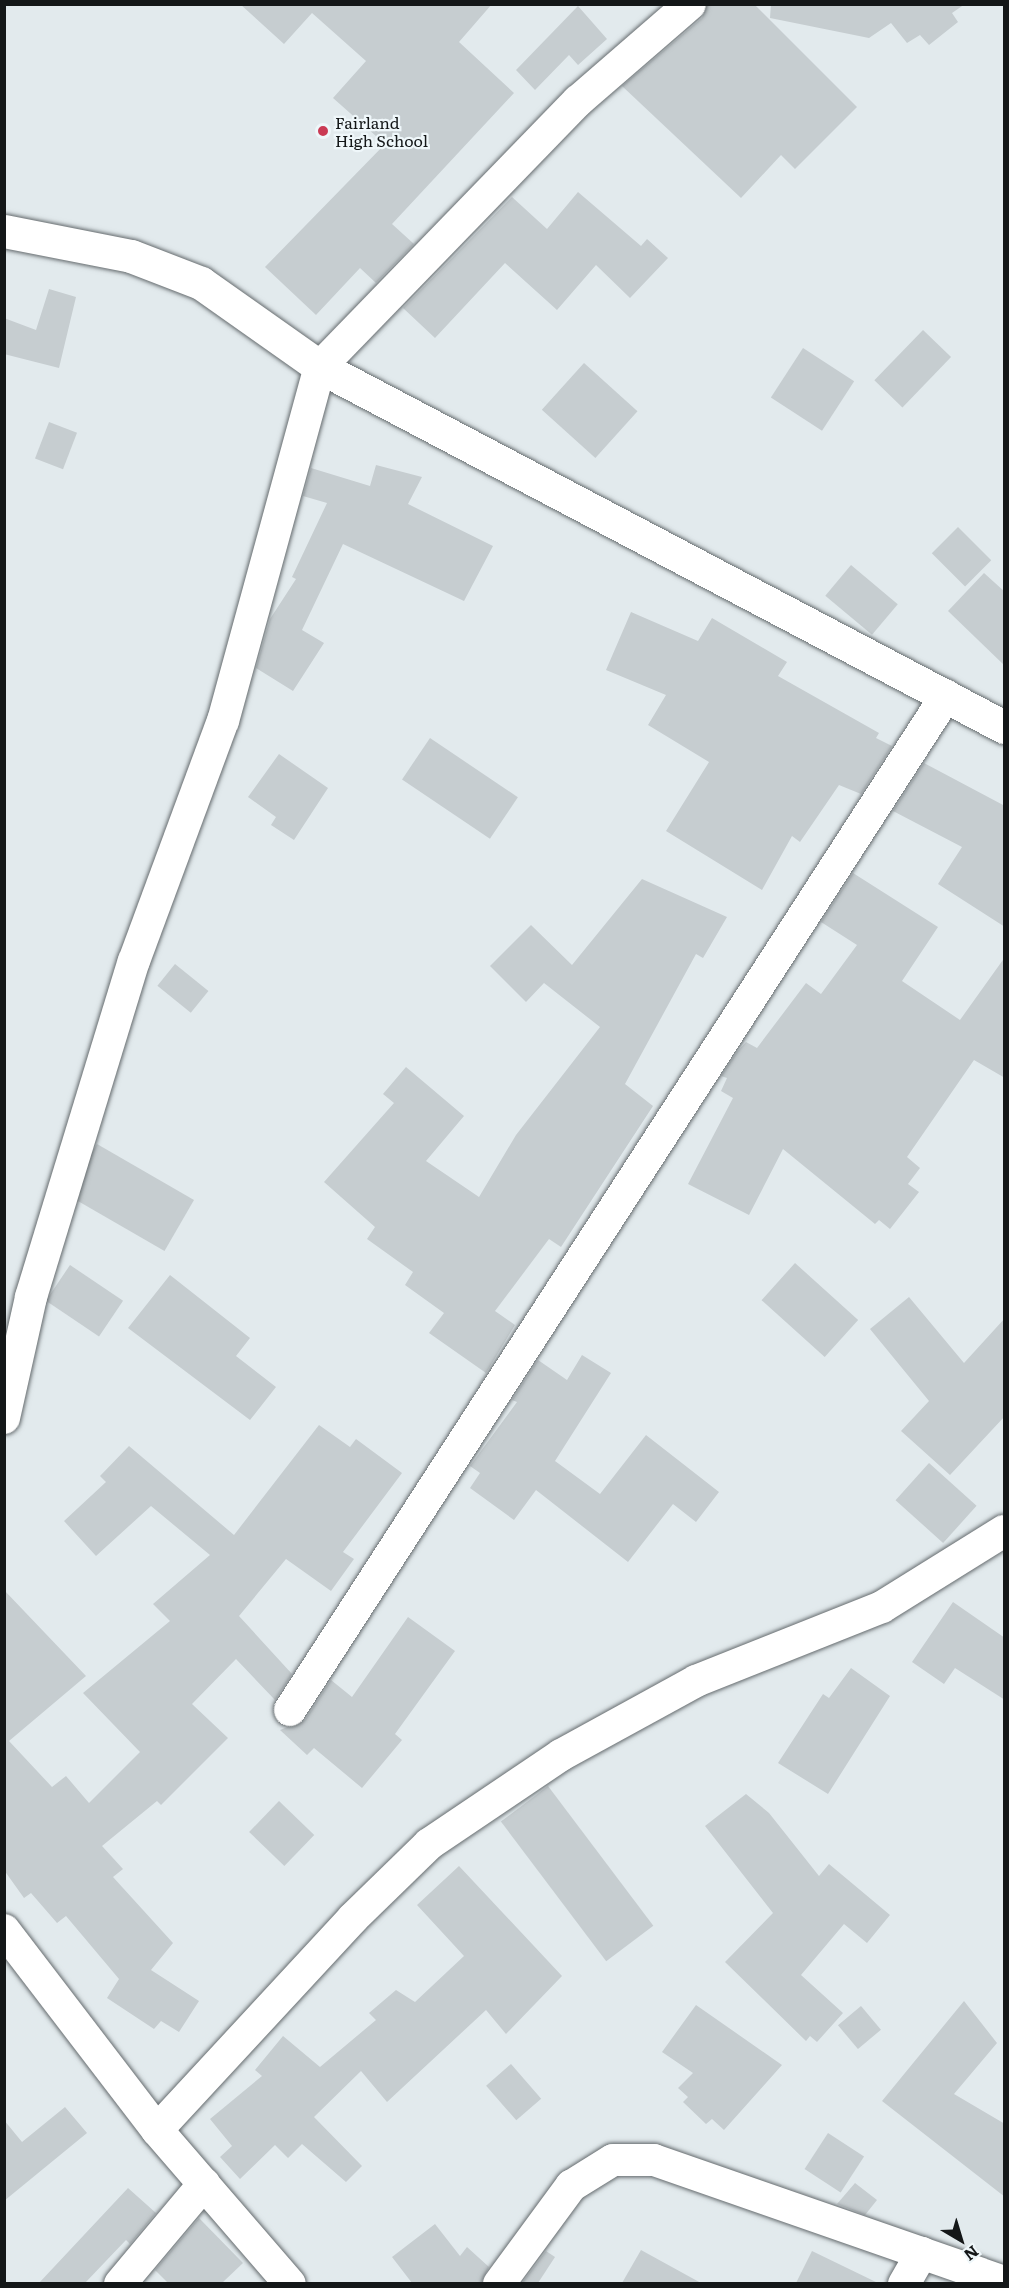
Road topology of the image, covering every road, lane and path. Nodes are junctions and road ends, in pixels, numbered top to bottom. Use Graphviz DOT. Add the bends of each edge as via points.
graph roads {
  1 [pos="690,4"];
  2 [pos="4,231"];
  3 [pos="320,367"];
  4 [pos="946,696"];
  5 [pos="1005,727"];
  6 [pos="4,1418"];
  7 [pos="1005,1531"];
  8 [pos="290,1710"];
  9 [pos="4,1930"];
  10 [pos="157,2130"];
  11 [pos="204,2184"];
  12 [pos="922,2253"];
  13 [pos="1005,2282"];
  14 [pos="120,2283"];
  15 [pos="290,2283"];
  16 [pos="499,2283"];
  17 [pos="904,2283"];
  1 -- 3 [label="street" via="578,101"];
  2 -- 3 [label="street" via="171,269 201,282"];
  3 -- 4 [label="street"];
  3 -- 6 [label="street" via="223,721 134,961 34,1285"];
  4 -- 5 [label="street"];
  4 -- 8 [label="street"];
  7 -- 10 [label="street" via="882,1607 696,1681 561,1755 429,1844 353,1918"];
  9 -- 10 [label="street"];
  10 -- 11 [label="street"];
  11 -- 14 [label="street"];
  11 -- 15 [label="street"];
  12 -- 13 [label="street"];
  12 -- 16 [label="street" via="654,2160 613,2160 570,2186"];
  12 -- 17 [label="street"];
}
